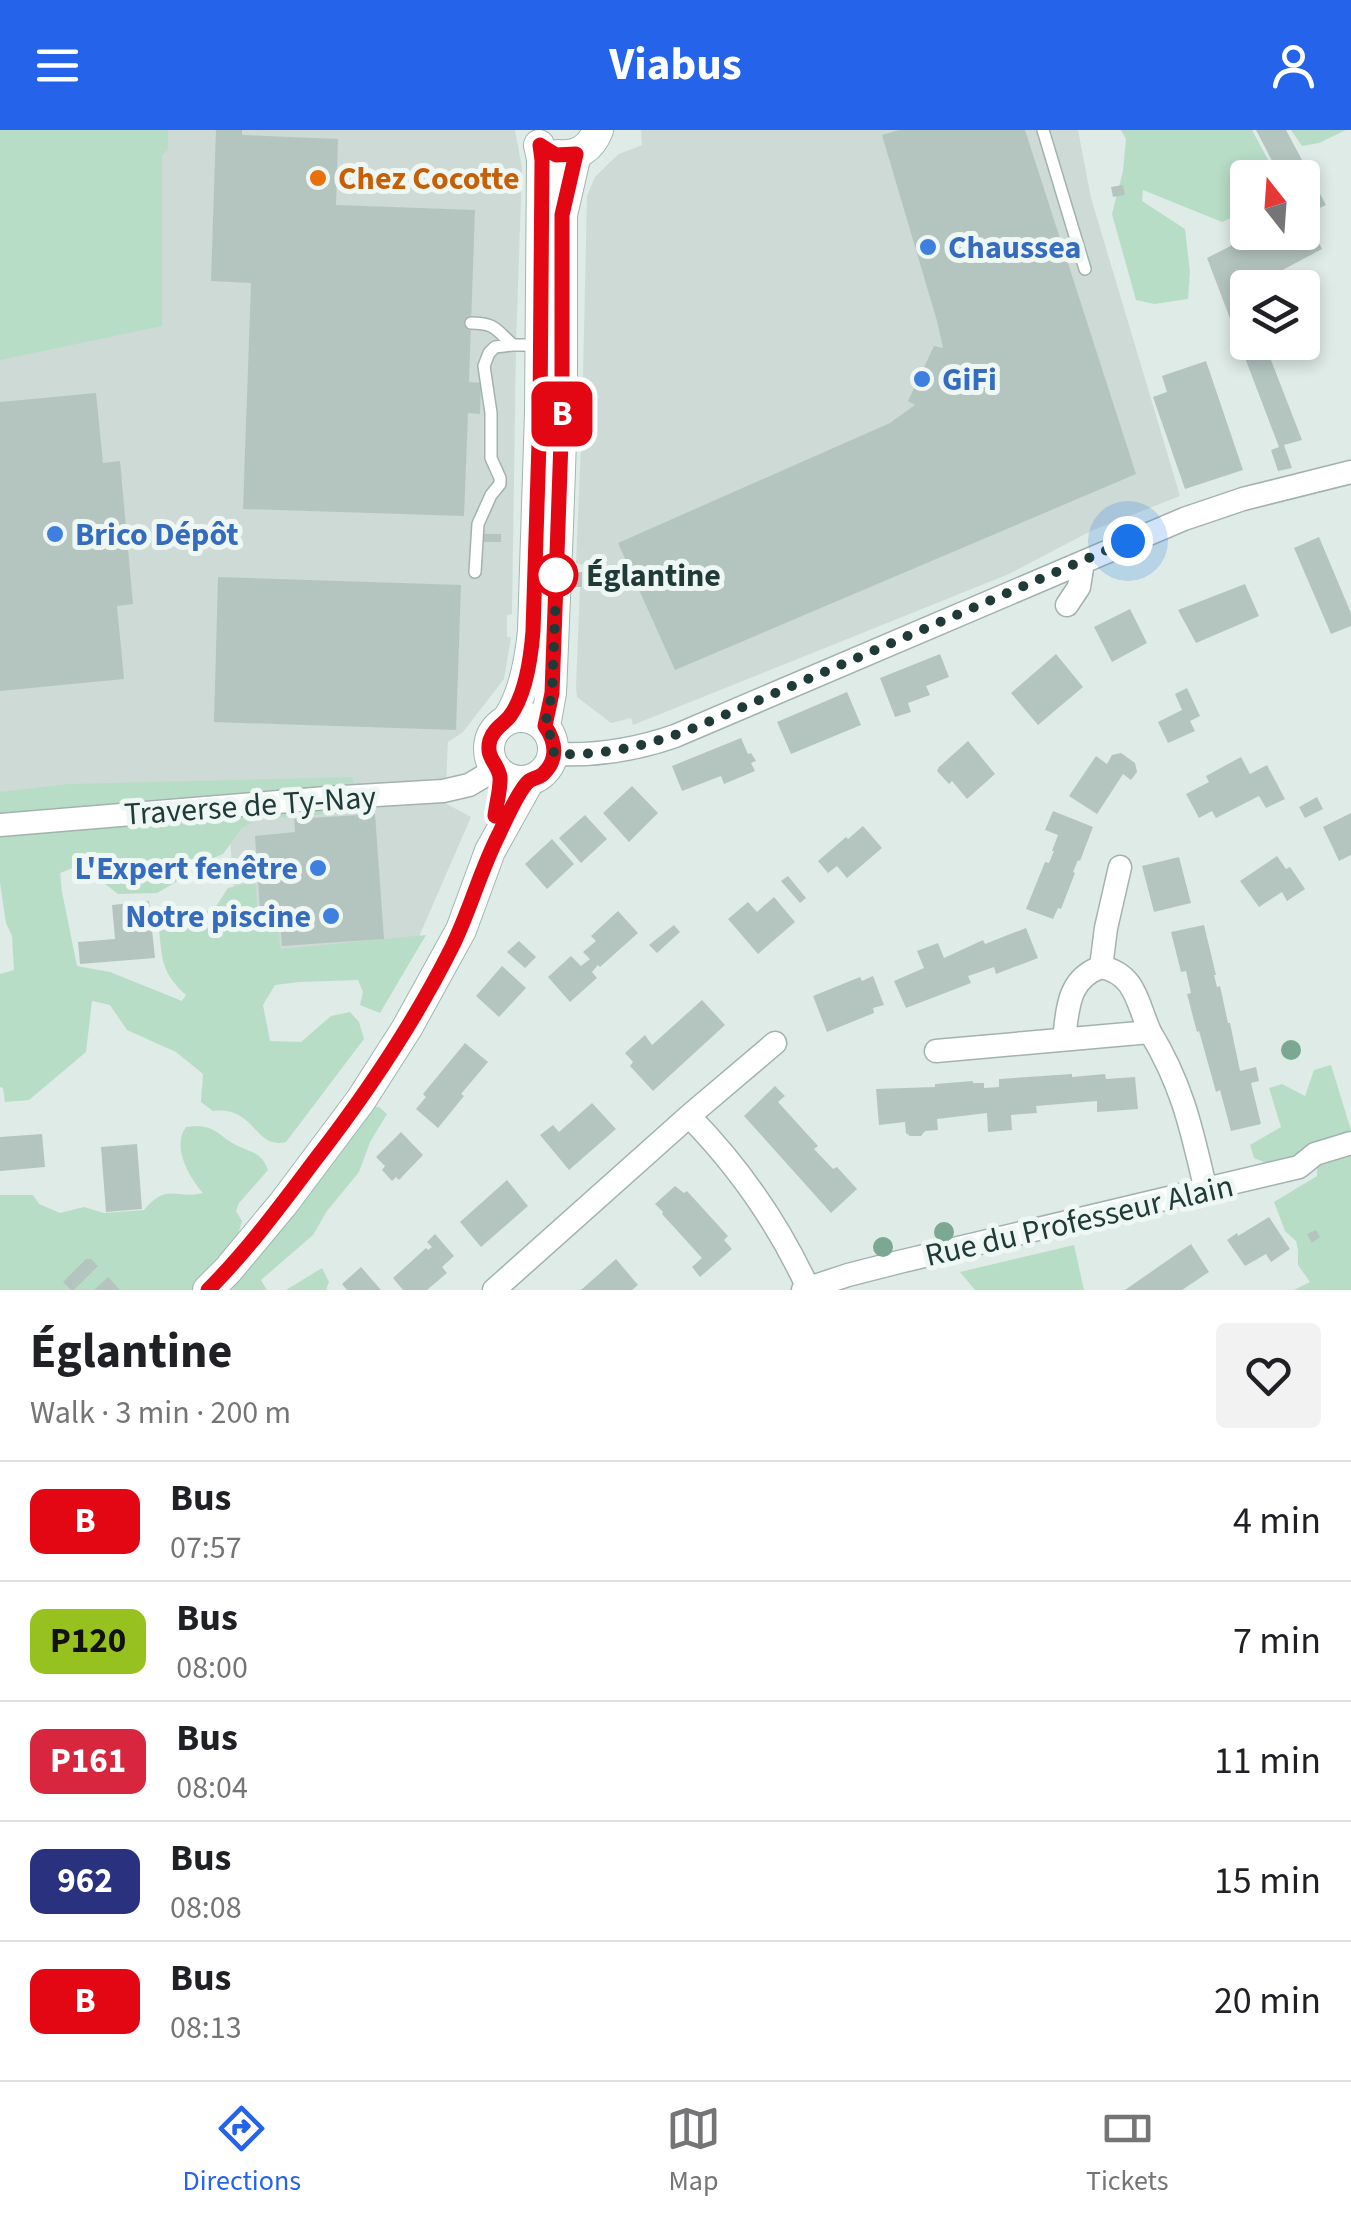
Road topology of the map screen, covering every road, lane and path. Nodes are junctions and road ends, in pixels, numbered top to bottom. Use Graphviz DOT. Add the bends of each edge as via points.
graph roads {
  1 [pos="598,130"];
  2 [pos="1043,130"];
  3 [pos="536,137"];
  4 [pos="576,154"];
  5 [pos="1085,269"];
  6 [pos="471,323"];
  7 [pos="527,345"];
  8 [pos="1351,472"];
  9 [pos="1083,562"];
  10 [pos="476,572"];
  11 [pos="1067,605"];
  12 [pos="508,720"];
  13 [pos="549,740"];
  14 [pos="508,775"];
  15 [pos="0,824"];
  16 [pos="1120,867"];
  17 [pos="1101,966"];
  18 [pos="1150,1032"];
  19 [pos="1064,1038"];
  20 [pos="775,1043"];
  21 [pos="936,1051"];
  22 [pos="688,1116"];
  23 [pos="1351,1143"];
  24 [pos="1206,1191"];
  25 [pos="806,1289"];
  26 [pos="208,1290"];
  27 [pos="494,1290"];
  1 -- 4 [label="main road"];
  2 -- 5 [label="lane"];
  3 -- 4 [label="main road" via="556,155"];
  3 -- 7 [label="main road" via="542,160"];
  4 -- 13 [label="main road" via="562,215"];
  6 -- 7 [label="lane" via="490,324"];
  7 -- 10 [label="lane" via="495,348 484,366 490,458 500,484 478,524"];
  7 -- 12 [label="main road" via="532,646"];
  8 -- 9 [label="street" via="1215,508"];
  9 -- 11 [label="street"];
  9 -- 13 [label="street" via="664,740 602,754"];
  12 -- 13 [label="main road" via="528,718"];
  12 -- 14 [label="main road" via="489,744 490,756"];
  13 -- 14 [label="main road" via="543,774"];
  14 -- 15 [label="street, Traverse de Ty-Nay" via="443,791"];
  14 -- 26 [label="main road" via="490,850 455,940 393,1051 283,1204"];
  16 -- 17 [label="street"];
  17 -- 18 [label="street" via="1124,976"];
  17 -- 19 [label="street" via="1078,981"];
  18 -- 19 [label="street"];
  18 -- 24 [label="street" via="1184,1102"];
  19 -- 21 [label="street"];
  20 -- 22 [label="street"];
  22 -- 25 [label="street" via="737,1172 790,1251"];
  22 -- 27 [label="street"];
  23 -- 24 [label="street, Rue du Professeur Alain" via="1315,1154 1299,1167"];
  24 -- 25 [label="street, Rue du Professeur Alain"];
}
